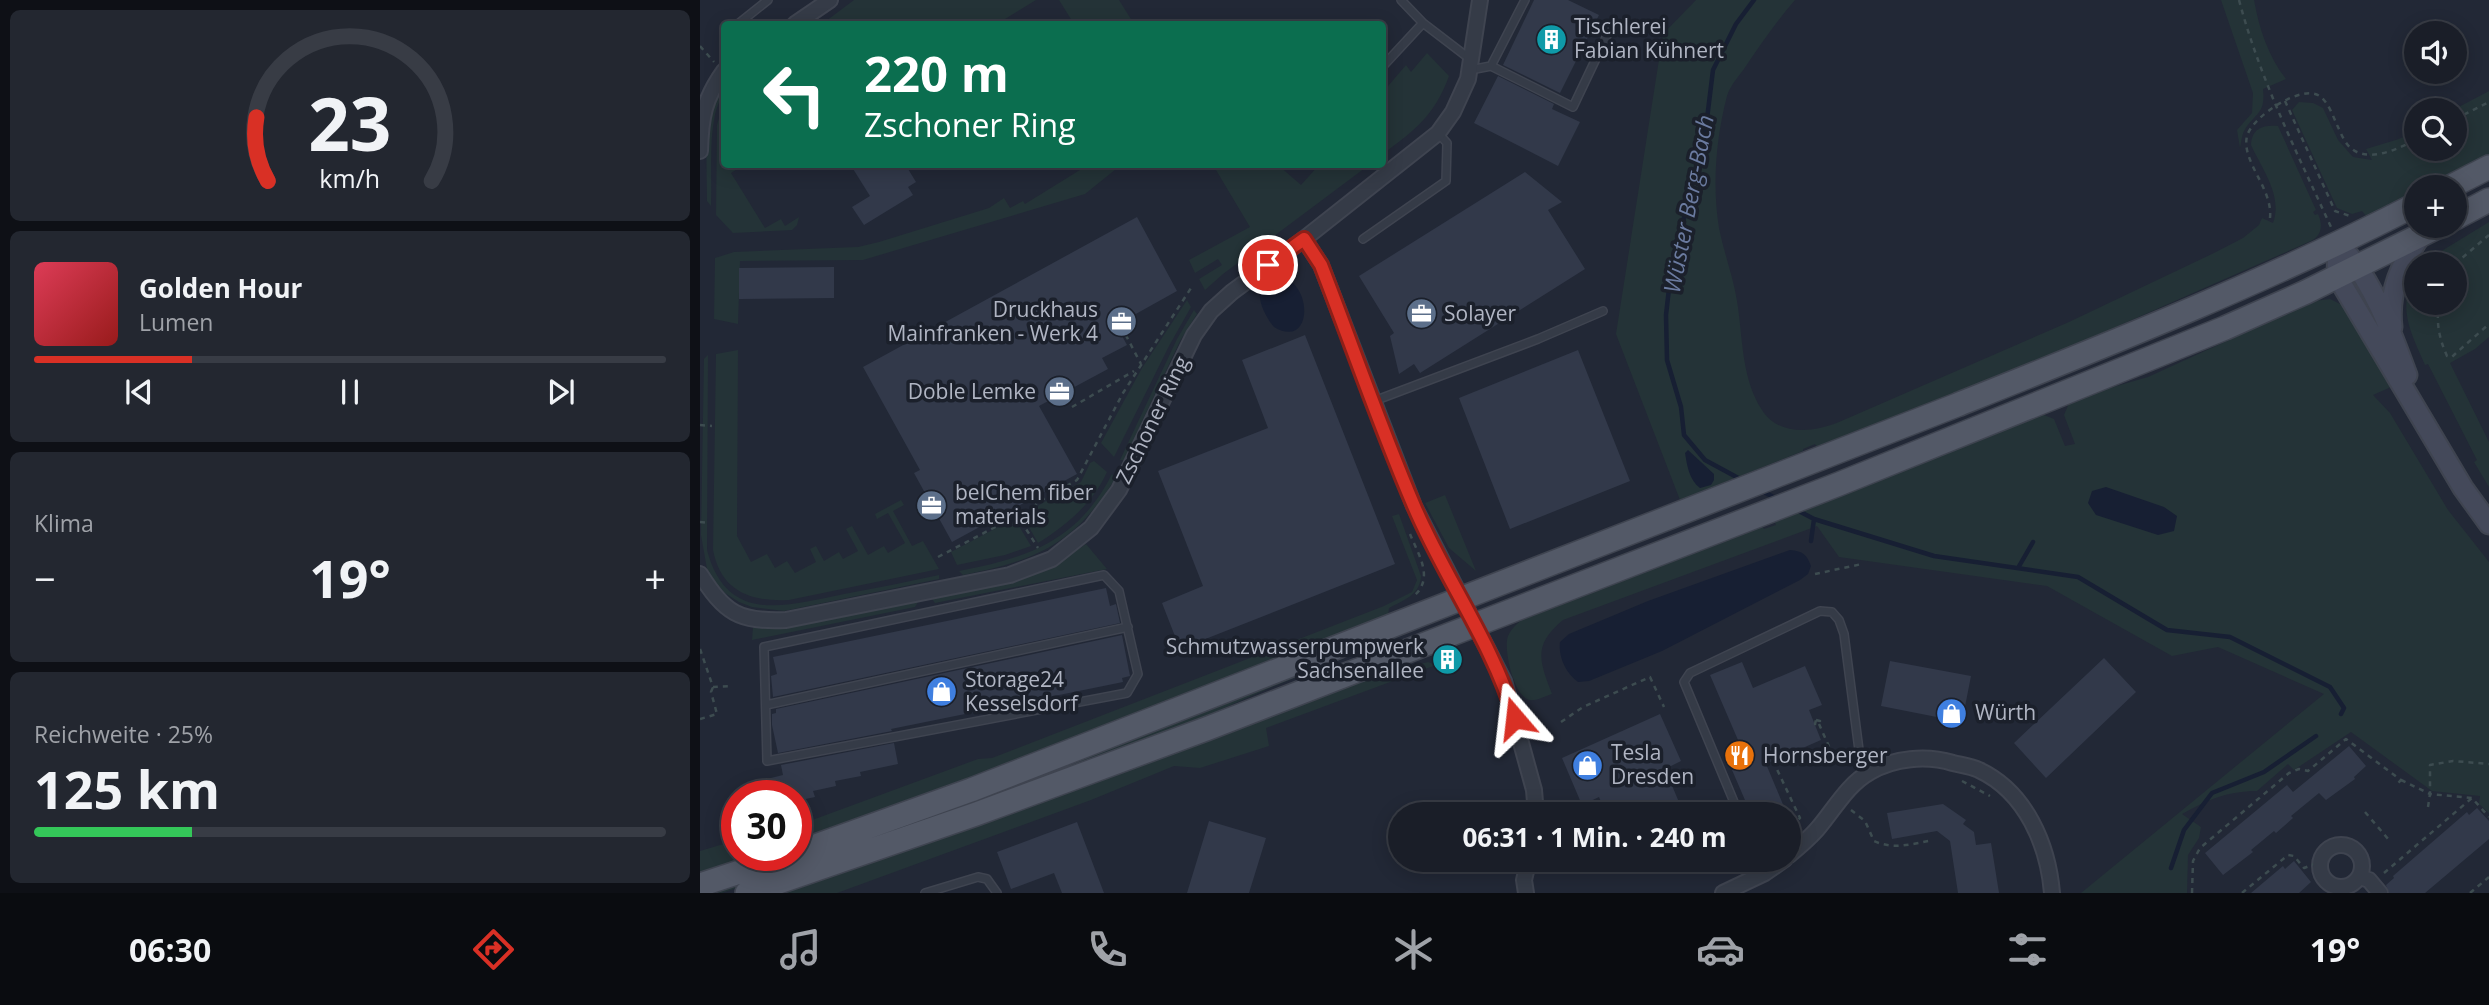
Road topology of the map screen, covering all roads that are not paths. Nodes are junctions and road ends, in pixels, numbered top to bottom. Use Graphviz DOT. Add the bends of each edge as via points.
graph roads {
  1 [pos="768,0"];
  2 [pos="830,0"];
  3 [pos="1401,0"];
  4 [pos="1480,0"];
  5 [pos="1525,0"];
  6 [pos="742,21"];
  7 [pos="799,21"];
  8 [pos="1423,23"];
  9 [pos="1612,25"];
  10 [pos="1386,63"];
  11 [pos="1470,64"];
  12 [pos="1491,66"];
  13 [pos="721,76"];
  14 [pos="701,129"];
  15 [pos="1438,133"];
  16 [pos="700,151"];
  17 [pos="2489,167"];
  18 [pos="2467,178"];
  19 [pos="2489,200"];
  20 [pos="2404,210"];
  21 [pos="2467,212"];
  22 [pos="2414,238"];
  23 [pos="2423,238"];
  24 [pos="1304,239"];
  25 [pos="1363,239"];
  26 [pos="2338,243"];
  27 [pos="2347,271"];
  28 [pos="1603,311"];
  29 [pos="2393,338"];
  30 [pos="1374,401"];
  31 [pos="2423,419"];
  32 [pos="2489,524"];
  33 [pos="700,574"];
  34 [pos="923,592"];
  35 [pos="1461,599"];
  36 [pos="927,612"];
  37 [pos="1474,625"];
  38 [pos="1128,627"];
  39 [pos="766,705"];
  40 [pos="1869,772"];
  41 [pos="1535,802"];
  42 [pos="1734,802"];
  43 [pos="1801,845"];
  44 [pos="812,847"];
  45 [pos="742,871"];
  46 [pos="1526,872"];
  47 [pos="1765,873"];
  48 [pos="2371,884"];
  49 [pos="700,885"];
  50 [pos="747,893"];
  51 [pos="925,893"];
  52 [pos="997,893"];
  53 [pos="1526,893"];
  54 [pos="1723,893"];
  55 [pos="2052,893"];
  1 -- 6 [label="lane"];
  2 -- 7 [label="street"];
  3 -- 8 [label="lane"];
  4 -- 11 [label="street, Zschoner Ring"];
  5 -- 12 [label="lane"];
  8 -- 10 [label="lane"];
  8 -- 11 [label="lane"];
  9 -- 12 [label="lane" via="1573,107"];
  11 -- 12 [label="lane"];
  11 -- 15 [label="street, Zschoner Ring" via="1453,113"];
  13 -- 14 [label="street" via="706,99"];
  14 -- 16 [label="street"];
  15 -- 24 [label="street, Zschoner Ring"];
  15 -- 25 [label="lane" via="1447,143 1446,181"];
  17 -- 18 [label="main road"];
  19 -- 21 [label="main road"];
  20 -- 26 [label="main road"];
  22 -- 27 [label="main road"];
  23 -- 29 [label="main road" via="2407,256 2392,291"];
  24 -- 30 [label="street" via="1321,265"];
  24 -- 34 [label="street, Zschoner Ring" via="1233,292 1194,335 1119,490 1091,528 1052,559 1010,575"];
  26 -- 27 [label="main road"];
  26 -- 35 [label="main road" via="2109,344"];
  27 -- 29 [label="main road"];
  27 -- 31 [label="main road"];
  27 -- 37 [label="main road" via="2143,363"];
  28 -- 30 [label="lane"];
  29 -- 31 [label="main road"];
  30 -- 35 [label="street" via="1414,506"];
  31 -- 32 [label="main road"];
  33 -- 34 [label="street, Zschoner Ring" via="716,599 736,614 757,621 786,620"];
  34 -- 36 [label="lane"];
  35 -- 37 [label="street"];
  35 -- 44 [label="main road"];
  36 -- 38 [label="lane" via="1104,575 1119,591"];
  36 -- 39 [label="lane" via="764,647"];
  37 -- 41 [label="street" via="1504,681"];
  37 -- 50 [label="main road" via="976,814"];
  38 -- 39 [label="lane"];
  38 -- 39 [label="lane" via="1138,674 1127,693 767,761"];
  40 -- 42 [label="lane" via="1859,750 1844,634 1832,612 1820,611 1690,673 1684,682"];
  40 -- 43 [label="street"];
  40 -- 55 [label="street" via="1917,758 1941,759 1979,770 2002,786 2032,821 2043,844"];
  45 -- 49 [label="main road"];
  46 -- 53 [label="street"];
  47 -- 54 [label="street"];
  48 -- 48 [label="street" via="2360,855 2349,845 2332,846 2324,852 2320,870 2330,884"];
  51 -- 52 [label="lane" via="978,877 987,879"];
}
